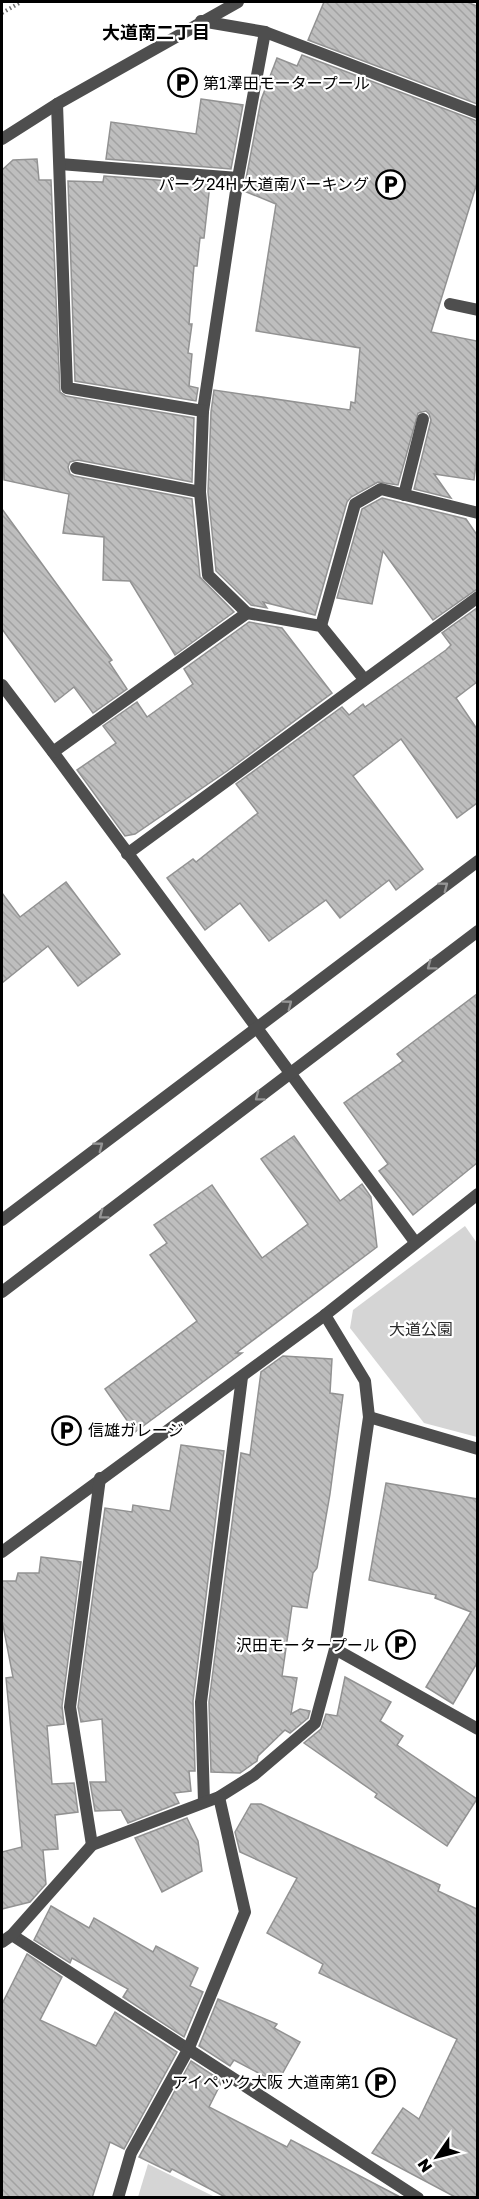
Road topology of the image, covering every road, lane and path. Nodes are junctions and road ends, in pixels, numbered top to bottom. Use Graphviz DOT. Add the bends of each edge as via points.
graph roads {
  1 [pos="21,2"];
  2 [pos="238,2"];
  3 [pos="2,13"];
  4 [pos="201,21"];
  5 [pos="265,32"];
  6 [pos="57,104"];
  7 [pos="477,113"];
  8 [pos="2,139"];
  9 [pos="60,164"];
  10 [pos="238,177"];
  11 [pos="450,304"];
  12 [pos="477,310"];
  13 [pos="204,411"];
  14 [pos="423,419"];
  15 [pos="76,468"];
  16 [pos="200,492"];
  17 [pos="404,495"];
  18 [pos="477,513"];
  19 [pos="477,597"];
  20 [pos="247,613"];
  21 [pos="321,626"];
  22 [pos="364,679"];
  23 [pos="2,685"];
  24 [pos="53,752"];
  25 [pos="127,854"];
  26 [pos="477,861"];
  27 [pos="477,931"];
  28 [pos="256,1027"];
  29 [pos="290,1073"];
  30 [pos="477,1194"];
  31 [pos="2,1220"];
  32 [pos="415,1242"];
  33 [pos="2,1292"];
  34 [pos="325,1315"];
  35 [pos="242,1377"];
  36 [pos="369,1417"];
  37 [pos="477,1449"];
  38 [pos="100,1478"];
  39 [pos="2,1552"];
  40 [pos="335,1648"];
  41 [pos="477,1729"];
  42 [pos="219,1797"];
  43 [pos="204,1802"];
  44 [pos="93,1845"];
  45 [pos="7,1939"];
  46 [pos="188,2050"];
  47 [pos="118,2198"];
  48 [pos="418,2198"];
  1 -- 3 [label="path"];
  2 -- 4 [label="street"];
  4 -- 5 [label="street"];
  4 -- 6 [label="street"];
  5 -- 7 [label="street"];
  5 -- 10 [label="street"];
  6 -- 8 [label="street"];
  6 -- 9 [label="street"];
  9 -- 10 [label="street"];
  9 -- 13 [label="street" via="67,388"];
  10 -- 13 [label="street"];
  11 -- 12 [label="street"];
  13 -- 16 [label="street"];
  14 -- 17 [label="street"];
  15 -- 16 [label="street"];
  16 -- 20 [label="street" via="208,574"];
  17 -- 18 [label="street"];
  17 -- 21 [label="street" via="381,489 355,504"];
  19 -- 22 [label="street"];
  20 -- 21 [label="street"];
  20 -- 24 [label="street"];
  21 -- 22 [label="street"];
  22 -- 25 [label="street"];
  23 -- 24 [label="street"];
  24 -- 25 [label="street"];
  25 -- 28 [label="street"];
  28 -- 26 [label="street, one-way"];
  27 -- 29 [label="street, one-way"];
  28 -- 29 [label="street"];
  31 -- 28 [label="street, one-way"];
  29 -- 32 [label="street"];
  29 -- 33 [label="street, one-way"];
  30 -- 32 [label="street"];
  32 -- 34 [label="street"];
  34 -- 35 [label="street"];
  34 -- 36 [label="street" via="365,1381"];
  35 -- 38 [label="street"];
  35 -- 43 [label="street" via="201,1702"];
  36 -- 37 [label="street"];
  36 -- 40 [label="street"];
  38 -- 39 [label="street"];
  38 -- 44 [label="street" via="70,1707"];
  40 -- 41 [label="street"];
  40 -- 42 [label="street" via="315,1723 254,1775"];
  42 -- 43 [label="street"];
  42 -- 46 [label="street" via="245,1912"];
  43 -- 44 [label="street"];
  44 -- 45 [label="street"];
  45 -- 46 [label="street"];
  46 -- 47 [label="street" via="131,2153"];
  46 -- 48 [label="street"];
}
